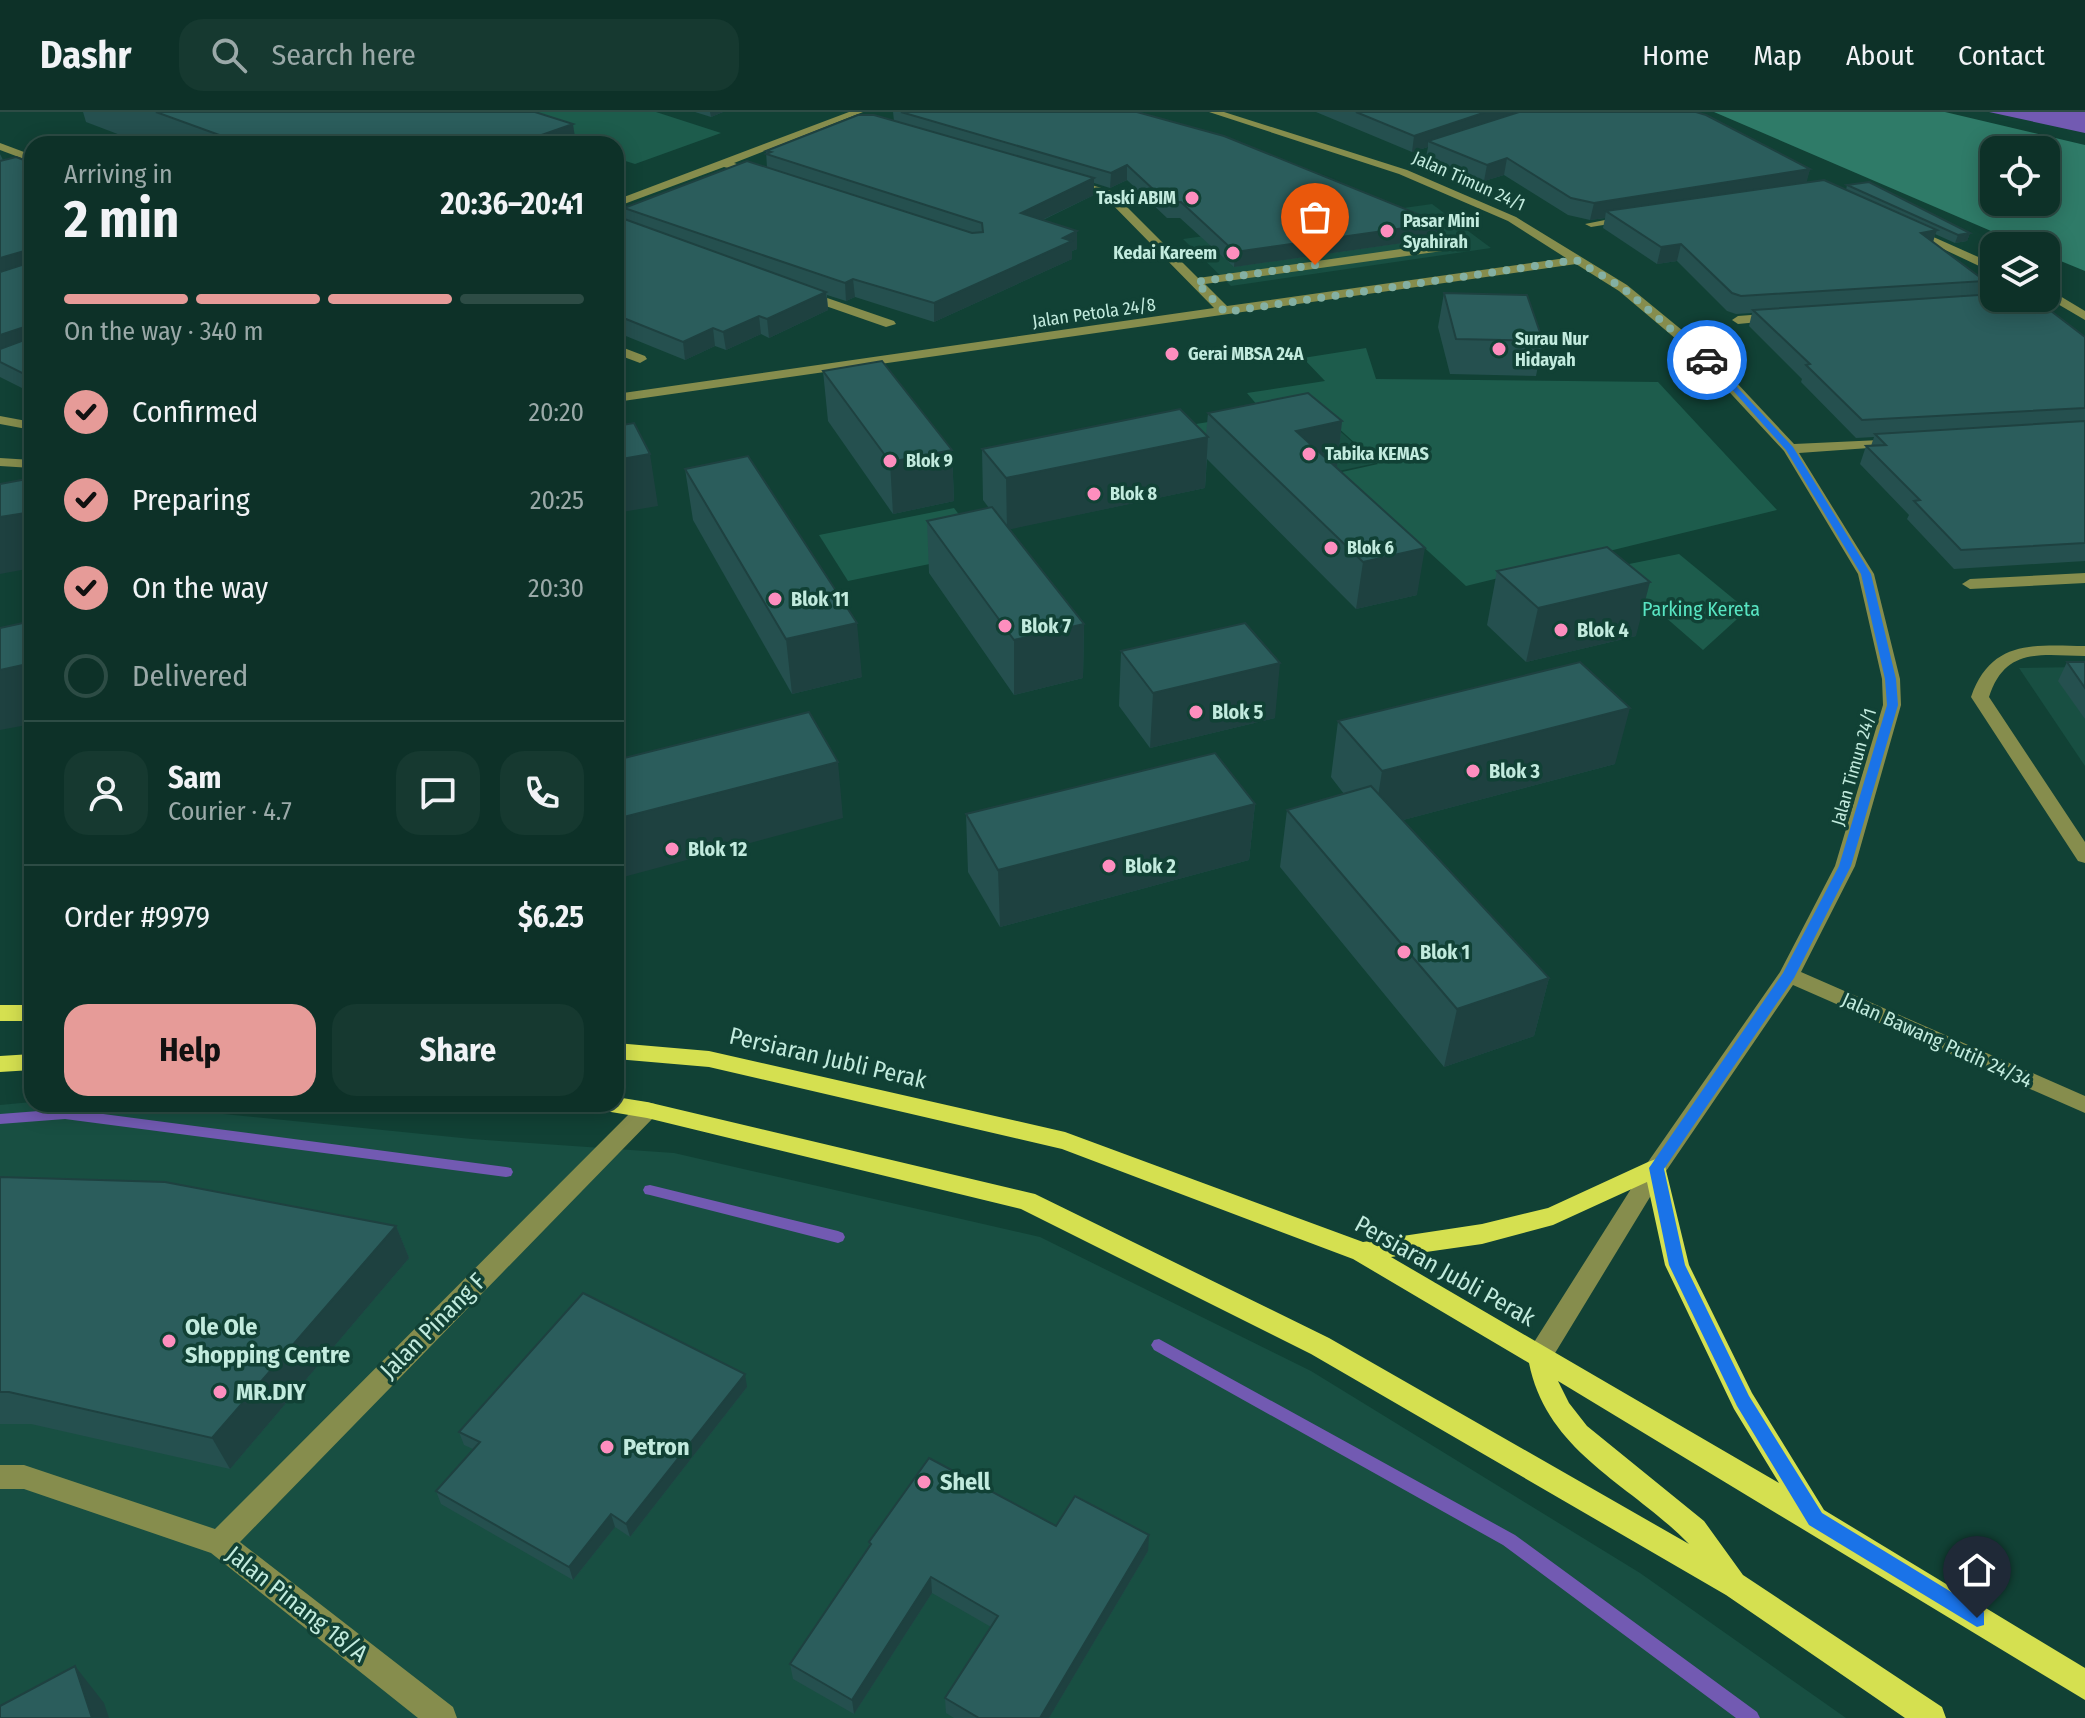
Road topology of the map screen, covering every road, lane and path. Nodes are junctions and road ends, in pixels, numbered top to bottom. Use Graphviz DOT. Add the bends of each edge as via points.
graph roads {
  1 [pos="1214,112"];
  2 [pos="855,116"];
  3 [pos="0,146"];
  4 [pos="24,161"];
  5 [pos="723,163"];
  6 [pos="768,178"];
  7 [pos="1061,179"];
  8 [pos="624,201"];
  9 [pos="1637,217"];
  10 [pos="1893,222"];
  11 [pos="1591,224"];
  12 [pos="1464,244"];
  13 [pos="1576,260"];
  14 [pos="1980,262"];
  15 [pos="1196,282"];
  16 [pos="789,289"];
  17 [pos="2060,299"];
  18 [pos="1225,312"];
  19 [pos="1799,316"];
  20 [pos="2085,316"];
  21 [pos="1738,320"];
  22 [pos="890,324"];
  23 [pos="624,352"];
  24 [pos="640,359"];
  25 [pos="624,397"];
  26 [pos="0,420"];
  27 [pos="24,424"];
  28 [pos="1914,441"];
  29 [pos="1790,449"];
  30 [pos="0,462"];
  31 [pos="24,464"];
  32 [pos="2085,578"];
  33 [pos="1970,584"];
  34 [pos="2085,651"];
  35 [pos="2085,857"];
  36 [pos="1789,975"];
  37 [pos="0,1013"];
  38 [pos="24,1013"];
  39 [pos="624,1052"];
  40 [pos="24,1062"];
  41 [pos="0,1064"];
  42 [pos="2085,1105"];
  43 [pos="624,1107"];
  44 [pos="647,1110"];
  45 [pos="1656,1168"];
  46 [pos="1362,1252"];
  47 [pos="1540,1355"];
  48 [pos="0,1477"];
  49 [pos="1815,1519"];
  50 [pos="220,1543"];
  51 [pos="1736,1586"];
  52 [pos="2085,1685"];
  53 [pos="442,1718"];
  54 [pos="1931,1718"];
  1 -- 13 [label="street, Jalan Timun 24/1" via="1261,120 1403,172 1498,213"];
  2 -- 5 [label="street"];
  3 -- 4 [label="street"];
  5 -- 6 [label="street"];
  5 -- 8 [label="street"];
  7 -- 15 [label="street" via="1107,193"];
  9 -- 11 [label="street"];
  10 -- 14 [label="street"];
  12 -- 15 [label="street"];
  13 -- 18 [label="street, Jalan Petola 24/8"];
  13 -- 29 [label="street, Jalan Timun 24/1" via="1623,288 1700,352"];
  15 -- 18 [label="street"];
  16 -- 22 [label="street"];
  17 -- 20 [label="street"];
  18 -- 25 [label="street, Jalan Petola 24/8"];
  19 -- 21 [label="street"];
  23 -- 24 [label="street"];
  26 -- 27 [label="street"];
  28 -- 29 [label="street"];
  29 -- 36 [label="street, Jalan Timun 24/1" via="1866,574 1891,679 1892,705 1845,866"];
  30 -- 31 [label="street"];
  32 -- 33 [label="street"];
  34 -- 35 [label="street" via="2010,657 1989,672 1980,697"];
  36 -- 42 [label="street, Jalan Bawang Putih 24/34"];
  36 -- 45 [label="street, Jalan Timun 24/1"];
  37 -- 38 [label="main road"];
  39 -- 46 [label="main road, Persiaran Jubli Perak" via="709,1059 1065,1141"];
  40 -- 41 [label="main road"];
  43 -- 44 [label="main road"];
  44 -- 50 [label="street, Jalan Pinang F"];
  44 -- 51 [label="main road" via="1027,1201 1320,1346"];
  45 -- 46 [label="main road" via="1553,1216 1482,1234"];
  45 -- 47 [label="street, Jalan Timun 24/1"];
  45 -- 49 [label="main road" via="1677,1265 1695,1306 1743,1401"];
  46 -- 47 [label="main road, Persiaran Jubli Perak"];
  47 -- 49 [label="main road, Persiaran Jubli Perak"];
  47 -- 51 [label="main road" via="1548,1390 1580,1439 1696,1531"];
  48 -- 50 [label="street, Jalan Pinang 18/A" via="24,1477"];
  49 -- 52 [label="main road, Persiaran Jubli Perak"];
  50 -- 53 [label="street, Jalan Pinang 18/A"];
  51 -- 54 [label="main road"];
}
